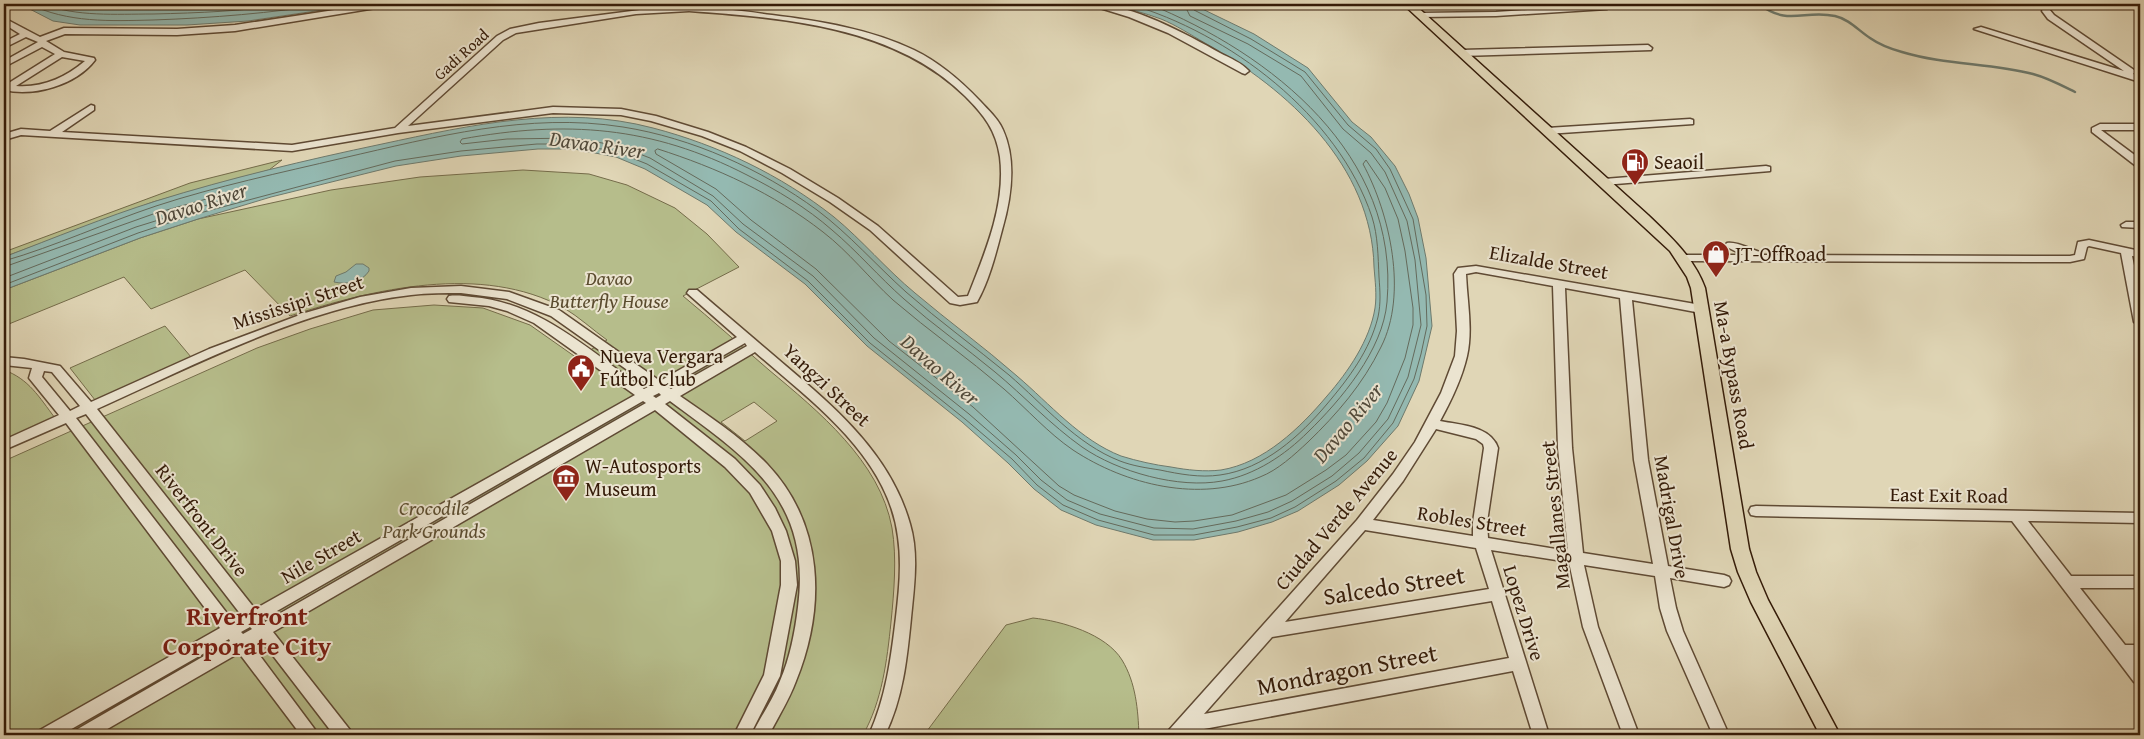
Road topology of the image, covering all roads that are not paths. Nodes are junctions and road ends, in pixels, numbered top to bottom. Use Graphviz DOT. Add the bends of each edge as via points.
graph roads {
  1 [pos="388,4"];
  2 [pos="1091,4"];
  3 [pos="1408,4"];
  4 [pos="2096,4"];
  5 [pos="2140,4"];
  6 [pos="1604,7"];
  7 [pos="2046,11"];
  8 [pos="1422,15"];
  9 [pos="6,25"];
  10 [pos="1978,29"];
  11 [pos="26,34"];
  12 [pos="41,41"];
  13 [pos="4,45"];
  14 [pos="1648,48"];
  15 [pos="1462,53"];
  16 [pos="61,54"];
  17 [pos="4,64"];
  18 [pos="1245,71"];
  19 [pos="2140,78"];
  20 [pos="91,108"];
  21 [pos="1690,122"];
  22 [pos="2140,127"];
  23 [pos="398,130"];
  24 [pos="1547,131"];
  25 [pos="52,134"];
  26 [pos="4,137"];
  27 [pos="2140,164"];
  28 [pos="1766,169"];
  29 [pos="1604,182"];
  30 [pos="2126,225"];
  31 [pos="2140,225"];
  32 [pos="1731,245"];
  33 [pos="2126,252"];
  34 [pos="2140,254"];
  35 [pos="1682,258"];
  36 [pos="1774,258"];
  37 [pos="1464,269"];
  38 [pos="1559,283"];
  39 [pos="693,293"];
  40 [pos="1626,295"];
  41 [pos="1701,304"];
  42 [pos="2140,322"];
  43 [pos="751,342"];
  44 [pos="4,361"];
  45 [pos="39,366"];
  46 [pos="665,391"];
  47 [pos="650,400"];
  48 [pos="91,411"];
  49 [pos="70,420"];
  50 [pos="1434,424"];
  51 [pos="4,445"];
  52 [pos="4,454"];
  53 [pos="760,464"];
  54 [pos="742,474"];
  55 [pos="1756,511"];
  56 [pos="2016,516"];
  57 [pos="2140,518"];
  58 [pos="1362,524"];
  59 [pos="1481,543"];
  60 [pos="1577,558"];
  61 [pos="1660,571"];
  62 [pos="1724,581"];
  63 [pos="2067,582"];
  64 [pos="2140,582"];
  65 [pos="1497,594"];
  66 [pos="252,618"];
  67 [pos="231,630"];
  68 [pos="263,631"];
  69 [pos="1268,631"];
  70 [pos="241,644"];
  71 [pos="2121,652"];
  72 [pos="2140,652"];
  73 [pos="1518,663"];
  74 [pos="2140,677"];
  75 [pos="1181,731"];
  76 [pos="46,735"];
  77 [pos="82,735"];
  78 [pos="311,735"];
  79 [pos="344,735"];
  80 [pos="742,735"];
  81 [pos="760,735"];
  82 [pos="877,735"];
  83 [pos="1541,735"];
  84 [pos="1631,735"];
  85 [pos="1721,735"];
  86 [pos="1830,735"];
  1 -- 12 [label="street" via="235,28 177,32 64,31"];
  2 -- 18 [label="street" via="1167,28"];
  3 -- 8 [label="main road, Ma-a Bypass Road"];
  4 -- 5 [label="street"];
  6 -- 8 [label="street"];
  7 -- 19 [label="street" via="2050,17"];
  8 -- 15 [label="main road, Ma-a Bypass Road"];
  9 -- 11 [label="street"];
  10 -- 19 [label="street"];
  11 -- 12 [label="street"];
  11 -- 13 [label="street"];
  12 -- 16 [label="street"];
  12 -- 17 [label="street"];
  14 -- 15 [label="street"];
  15 -- 24 [label="main road, Ma-a Bypass Road"];
  16 -- 16 [label="street" via="91,60 52,86 7,88"];
  20 -- 25 [label="street"];
  21 -- 24 [label="street"];
  22 -- 27 [label="street" via="2095,130"];
  23 -- 23 [label="street, Gadi Road" via="545,111 587,110 652,118 696,131 743,149 834,200 874,228 954,300 960,301 973,299 992,251 1005,184 1002,138 991,116 954,79 930,62 872,36 732,12 668,9 621,13 513,31 500,38"];
  23 -- 25 [label="street" via="292,148"];
  24 -- 29 [label="main road, Ma-a Bypass Road"];
  25 -- 26 [label="street" via="21,132"];
  28 -- 29 [label="street"];
  29 -- 35 [label="main road, Ma-a Bypass Road"];
  30 -- 31 [label="street"];
  32 -- 36 [label="street" via="1745,252"];
  33 -- 34 [label="street"];
  33 -- 36 [label="street" via="2089,243 2082,244 2080,257 2070,259"];
  33 -- 42 [label="street"];
  35 -- 36 [label="street"];
  35 -- 41 [label="main road, Ma-a Bypass Road" via="1694,277"];
  37 -- 38 [label="street, Elizalde Street"];
  37 -- 50 [label="street, Ciudad Verde Avenue" via="1460,274 1462,349"];
  38 -- 40 [label="street, Elizalde Street"];
  38 -- 60 [label="street, Magallanes Street" via="1568,483"];
  39 -- 43 [label="street, Yangzi Street"];
  40 -- 41 [label="street, Elizalde Street"];
  40 -- 61 [label="street, Madrigal Drive" via="1641,460"];
  41 -- 86 [label="main road, Ma-a Bypass Road" via="1740,549 1760,602"];
  43 -- 46 [label="street, Nile Street"];
  43 -- 82 [label="street, Yangzi Street" via="828,407 861,443 881,472 904,525 905,607 900,655 892,695"];
  44 -- 45 [label="street, Riverfront Drive"];
  45 -- 48 [label="street, Riverfront Drive" via="56,368"];
  45 -- 49 [label="street" via="36,378"];
  46 -- 47 [label="street, Nile Street"];
  46 -- 48 [label="street, Mississipi Street" via="555,313 502,295 441,290 376,296 304,316 249,337"];
  46 -- 53 [label="street, Mississipi Street"];
  47 -- 48 [label="street, Mississipi Street" via="538,320 489,302 437,299 374,305 308,324"];
  47 -- 54 [label="street, Mississipi Street"];
  47 -- 66 [label="street, Nile Street"];
  47 -- 68 [label="street, Nile Street"];
  48 -- 49 [label="street, Mississipi Street"];
  48 -- 66 [label="street, Riverfront Drive"];
  49 -- 51 [label="street, Mississipi Street"];
  49 -- 52 [label="street, Mississipi Street"];
  49 -- 67 [label="street"];
  50 -- 58 [label="street, Ciudad Verde Avenue" via="1409,465"];
  50 -- 59 [label="street, Lopez Drive" via="1480,435 1489,441 1480,522"];
  53 -- 54 [label="street"];
  53 -- 81 [label="street, Mississipi Street" via="779,488 798,524 806,555 808,582 791,676"];
  54 -- 80 [label="street, Mississipi Street" via="770,512 779,531 788,561 789,585 772,676"];
  55 -- 56 [label="street, East Exit Road"];
  56 -- 57 [label="street, East Exit Road"];
  56 -- 63 [label="street"];
  58 -- 59 [label="street, Robles Street"];
  58 -- 69 [label="street, Ciudad Verde Avenue"];
  59 -- 60 [label="street, Robles Street"];
  59 -- 65 [label="street, Lopez Drive"];
  60 -- 61 [label="street, Robles Street"];
  60 -- 84 [label="street, Magallanes Street" via="1593,632"];
  61 -- 62 [label="street, Robles Street"];
  61 -- 85 [label="street, Madrigal Drive" via="1676,630"];
  63 -- 64 [label="street"];
  63 -- 71 [label="street"];
  65 -- 69 [label="street, Salcedo Street"];
  65 -- 73 [label="street, Lopez Drive"];
  66 -- 67 [label="street, Nile Street"];
  66 -- 68 [label="street, Riverfront Drive"];
  67 -- 70 [label="street"];
  67 -- 76 [label="street, Nile Street"];
  68 -- 70 [label="street, Nile Street"];
  68 -- 79 [label="street, Riverfront Drive"];
  69 -- 75 [label="street, Ciudad Verde Avenue"];
  70 -- 77 [label="street, Nile Street"];
  70 -- 78 [label="street"];
  71 -- 72 [label="street"];
  71 -- 74 [label="street"];
  73 -- 75 [label="street, Mondragon Street"];
  73 -- 83 [label="street, Lopez Drive"];
}
